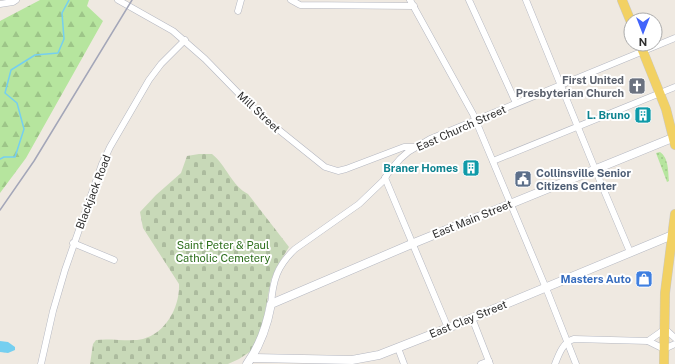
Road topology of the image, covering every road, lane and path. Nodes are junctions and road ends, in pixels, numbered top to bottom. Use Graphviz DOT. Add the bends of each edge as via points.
graph roads {
  1 [pos="16,0"];
  2 [pos="118,0"];
  3 [pos="241,0"];
  4 [pos="291,0"];
  5 [pos="410,0"];
  6 [pos="468,0"];
  7 [pos="526,0"];
  8 [pos="622,0"];
  9 [pos="0,4"];
  10 [pos="414,6"];
  11 [pos="238,11"];
  12 [pos="627,12"];
  13 [pos="675,38"];
  14 [pos="184,40"];
  15 [pos="663,41"];
  16 [pos="631,52"];
  17 [pos="644,52"];
  18 [pos="560,85"];
  19 [pos="675,87"];
  20 [pos="660,93"];
  21 [pos="516,103"];
  22 [pos="475,120"];
  23 [pos="577,126"];
  24 [pos="675,140"];
  25 [pos="417,147"];
  26 [pos="493,161"];
  27 [pos="594,169"];
  28 [pos="385,178"];
  29 [pos="510,204"];
  30 [pos="675,214"];
  31 [pos="674,234"];
  32 [pos="414,243"];
  33 [pos="73,244"];
  34 [pos="630,252"];
  35 [pos="114,260"];
  36 [pos="546,287"];
  37 [pos="271,304"];
  38 [pos="472,318"];
  39 [pos="448,328"];
  40 [pos="665,329"];
  41 [pos="675,338"];
  42 [pos="648,341"];
  43 [pos="568,342"];
  44 [pos="675,344"];
  45 [pos="398,348"];
  46 [pos="664,349"];
  47 [pos="249,361"];
  48 [pos="307,362"];
  49 [pos="490,362"];
  50 [pos="41,364"];
  51 [pos="404,364"];
  52 [pos="481,364"];
  53 [pos="555,364"];
  54 [pos="576,364"];
  55 [pos="664,364"];
  1 -- 9 [label="street"];
  2 -- 14 [label="street, Mill Street"];
  3 -- 11 [label="street"];
  4 -- 10 [label="street" via="300,5"];
  5 -- 10 [label="street"];
  6 -- 21 [label="street"];
  7 -- 18 [label="street"];
  8 -- 12 [label="main road"];
  10 -- 22 [label="street"];
  13 -- 15 [label="street, East Church Street"];
  14 -- 25 [label="street, Mill Street" via="269,122 325,167 338,171 404,147"];
  14 -- 33 [label="street, Blackjack Road" via="149,80 110,147"];
  16 -- 18 [label="street, East Church Street"];
  17 -- 20 [label="main road"];
  18 -- 21 [label="street, East Church Street"];
  18 -- 23 [label="street"];
  19 -- 20 [label="street"];
  20 -- 23 [label="street"];
  20 -- 24 [label="main road"];
  21 -- 22 [label="street, East Church Street"];
  22 -- 25 [label="street, East Church Street"];
  22 -- 26 [label="street"];
  23 -- 26 [label="street"];
  23 -- 27 [label="street"];
  24 -- 27 [label="street, East Main Street"];
  25 -- 28 [label="street, East Church Street" via="400,158"];
  26 -- 29 [label="street"];
  27 -- 29 [label="street, East Main Street"];
  27 -- 34 [label="street"];
  28 -- 32 [label="street"];
  28 -- 37 [label="street, East Church Street" via="371,194 295,248 282,263 274,279"];
  29 -- 32 [label="street, East Main Street"];
  29 -- 36 [label="street"];
  30 -- 31 [label="main road"];
  31 -- 34 [label="street, East Clay Street"];
  31 -- 40 [label="main road" via="665,293"];
  32 -- 37 [label="street, East Main Street"];
  32 -- 39 [label="street"];
  33 -- 35 [label="street"];
  33 -- 50 [label="street, Blackjack Road" via="53,311"];
  34 -- 36 [label="street, East Clay Street"];
  36 -- 38 [label="street, East Clay Street"];
  36 -- 43 [label="street"];
  37 -- 47 [label="street, East Church Street" via="265,331"];
  38 -- 39 [label="street, East Clay Street"];
  38 -- 49 [label="street"];
  39 -- 45 [label="street, East Clay Street"];
  40 -- 41 [label="street"];
  40 -- 42 [label="street"];
  40 -- 46 [label="main road"];
  42 -- 43 [label="street" via="574,339"];
  42 -- 46 [label="street"];
  43 -- 53 [label="street"];
  43 -- 54 [label="street"];
  44 -- 46 [label="street"];
  45 -- 48 [label="street, East Clay Street" via="361,359"];
  45 -- 51 [label="street"];
  46 -- 55 [label="main road"];
  47 -- 48 [label="street, East Clay Street"];
  49 -- 52 [label="street"];
}
